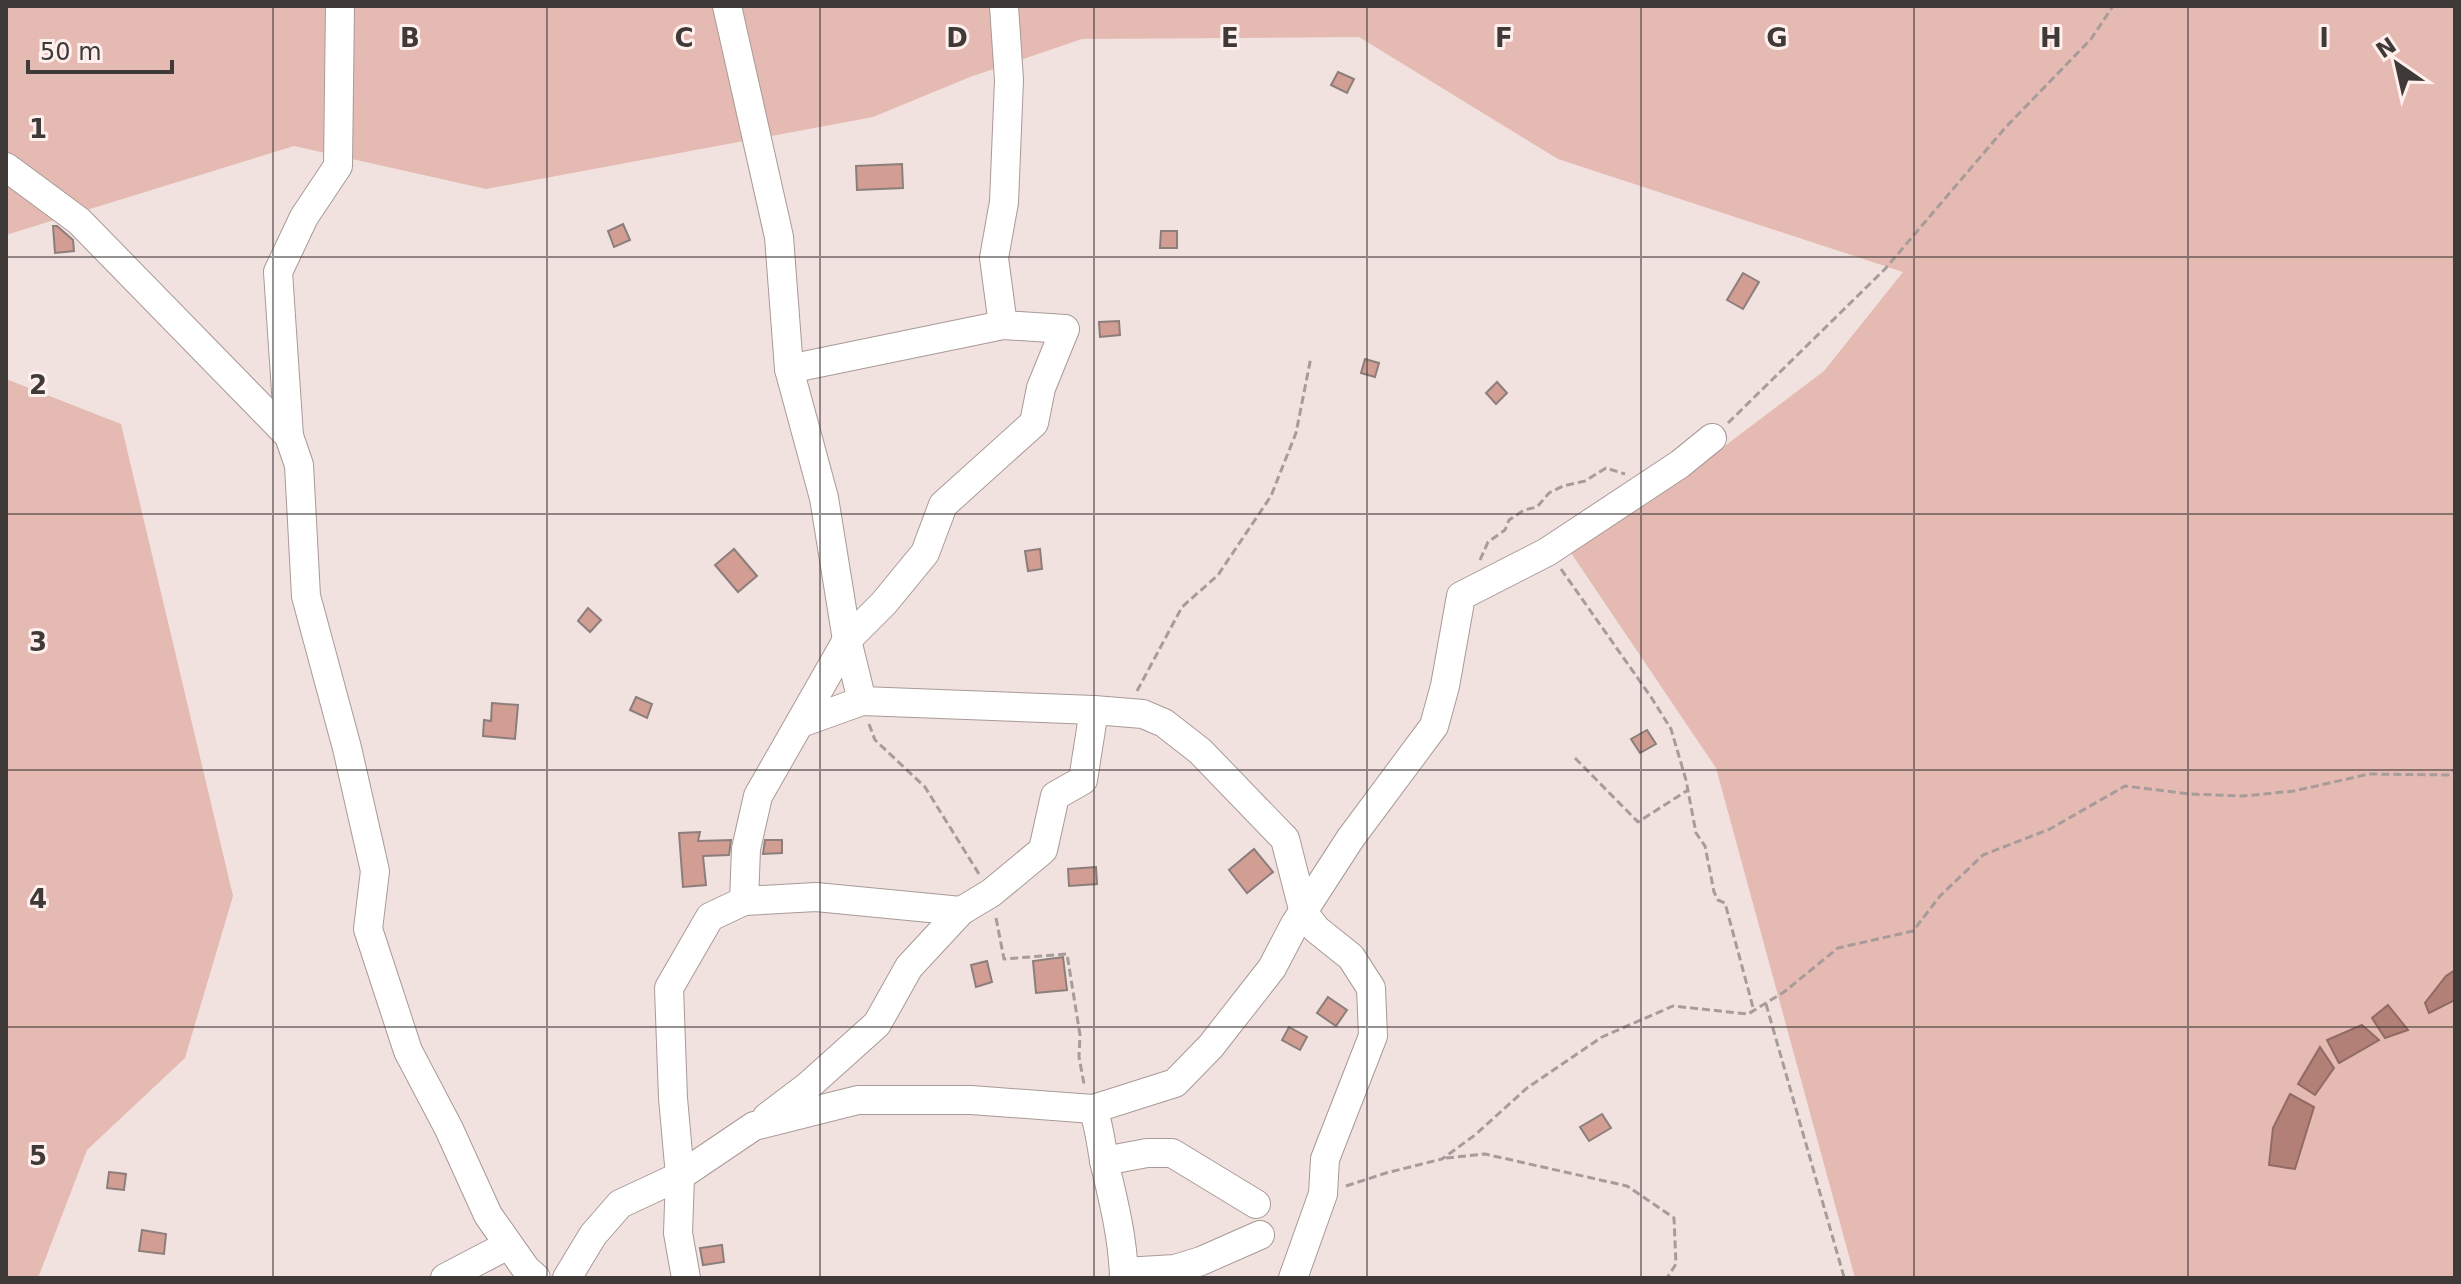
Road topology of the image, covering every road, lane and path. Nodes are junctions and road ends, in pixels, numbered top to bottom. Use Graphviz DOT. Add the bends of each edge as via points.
graph roads {
  1 [pos="340,6"];
  2 [pos="727,6"];
  3 [pos="1004,6"];
  4 [pos="2113,6"];
  5 [pos="6,167"];
  6 [pos="1003,325"];
  7 [pos="1311,357"];
  8 [pos="789,369"];
  9 [pos="289,436"];
  10 [pos="1712,438"];
  11 [pos="1660,476"];
  12 [pos="1554,548"];
  13 [pos="1470,592"];
  14 [pos="847,640"];
  15 [pos="862,701"];
  16 [pos="1094,710"];
  17 [pos="1126,712"];
  18 [pos="801,723"];
  19 [pos="1575,758"];
  20 [pos="2455,769"];
  21 [pos="1688,790"];
  22 [pos="744,901"];
  23 [pos="961,911"];
  24 [pos="1304,913"];
  25 [pos="1766,1003"];
  26 [pos="1754,1011"];
  27 [pos="1093,1109"];
  28 [pos="754,1126"];
  29 [pos="1442,1159"];
  30 [pos="1104,1161"];
  31 [pos="680,1176"];
  32 [pos="1323,1194"];
  33 [pos="1256,1204"];
  34 [pos="1260,1235"];
  35 [pos="508,1245"];
  36 [pos="1124,1275"];
  37 [pos="1844,1277"];
  38 [pos="445,1278"];
  39 [pos="536,1278"];
  40 [pos="567,1278"];
  41 [pos="686,1278"];
  42 [pos="1293,1278"];
  43 [pos="1667,1278"];
  1 -- 9 [label="street" via="338,166 304,217 278,272"];
  2 -- 8 [label="street" via="779,237"];
  3 -- 6 [label="street" via="1009,80 1004,202 994,258"];
  4 -- 10 [label="path" via="2091,39 2005,128 1885,269"];
  5 -- 9 [label="street" via="79,221"];
  6 -- 8 [label="street"];
  6 -- 14 [label="street" via="1065,329 1041,388 1034,423 943,505 925,553"];
  7 -- 17 [label="path" via="1296,433 1271,496 1218,575 1182,607"];
  8 -- 14 [label="street" via="824,498"];
  9 -- 35 [label="street" via="299,465 306,596 375,871 368,929 408,1051 488,1215"];
  10 -- 11 [label="street"];
  11 -- 12 [label="street"];
  11 -- 13 [label="path" via="1606,468 1549,493 1537,507 1509,520 1505,530 1488,542 1468,585"];
  12 -- 13 [label="street"];
  12 -- 21 [label="path" via="1556,561 1671,729"];
  13 -- 24 [label="street" via="1461,596 1434,726 1350,839"];
  14 -- 15 [label="street"];
  14 -- 18 [label="street"];
  15 -- 16 [label="street"];
  15 -- 18 [label="street"];
  16 -- 17 [label="street"];
  16 -- 23 [label="street" via="1083,780 1055,796 1043,850"];
  17 -- 24 [label="street" via="1164,723 1200,751 1285,839"];
  18 -- 22 [label="street" via="758,796 746,849"];
  19 -- 21 [label="path" via="1638,822"];
  20 -- 25 [label="path" via="2448,775 2369,774 2243,796 2125,786 2050,829 1983,855 1913,931 1838,948"];
  21 -- 26 [label="path" via="1696,833 1705,846 1714,892 1725,903"];
  22 -- 23 [label="street" via="816,897"];
  22 -- 31 [label="street" via="710,917 669,988"];
  23 -- 28 [label="street" via="909,967 877,1024"];
  24 -- 27 [label="street" via="1272,968 1175,1083"];
  24 -- 32 [label="street" via="1351,957 1371,988 1373,1036 1325,1159"];
  25 -- 26 [label="path"];
  25 -- 37 [label="path"];
  26 -- 29 [label="path" via="1673,1006 1602,1037 1527,1088"];
  27 -- 28 [label="street" via="971,1100 858,1100"];
  27 -- 30 [label="street"];
  28 -- 31 [label="street"];
  29 -- 32 [label="path"];
  29 -- 43 [label="path" via="1485,1154 1627,1186 1674,1218 1676,1264"];
  30 -- 33 [label="street" via="1172,1153"];
  30 -- 36 [label="street" via="1121,1231"];
  31 -- 40 [label="street" via="620,1204"];
  31 -- 41 [label="street" via="678,1233"];
  32 -- 42 [label="street"];
  34 -- 36 [label="street" via="1175,1269"];
  35 -- 38 [label="street"];
  35 -- 39 [label="street"];
}
